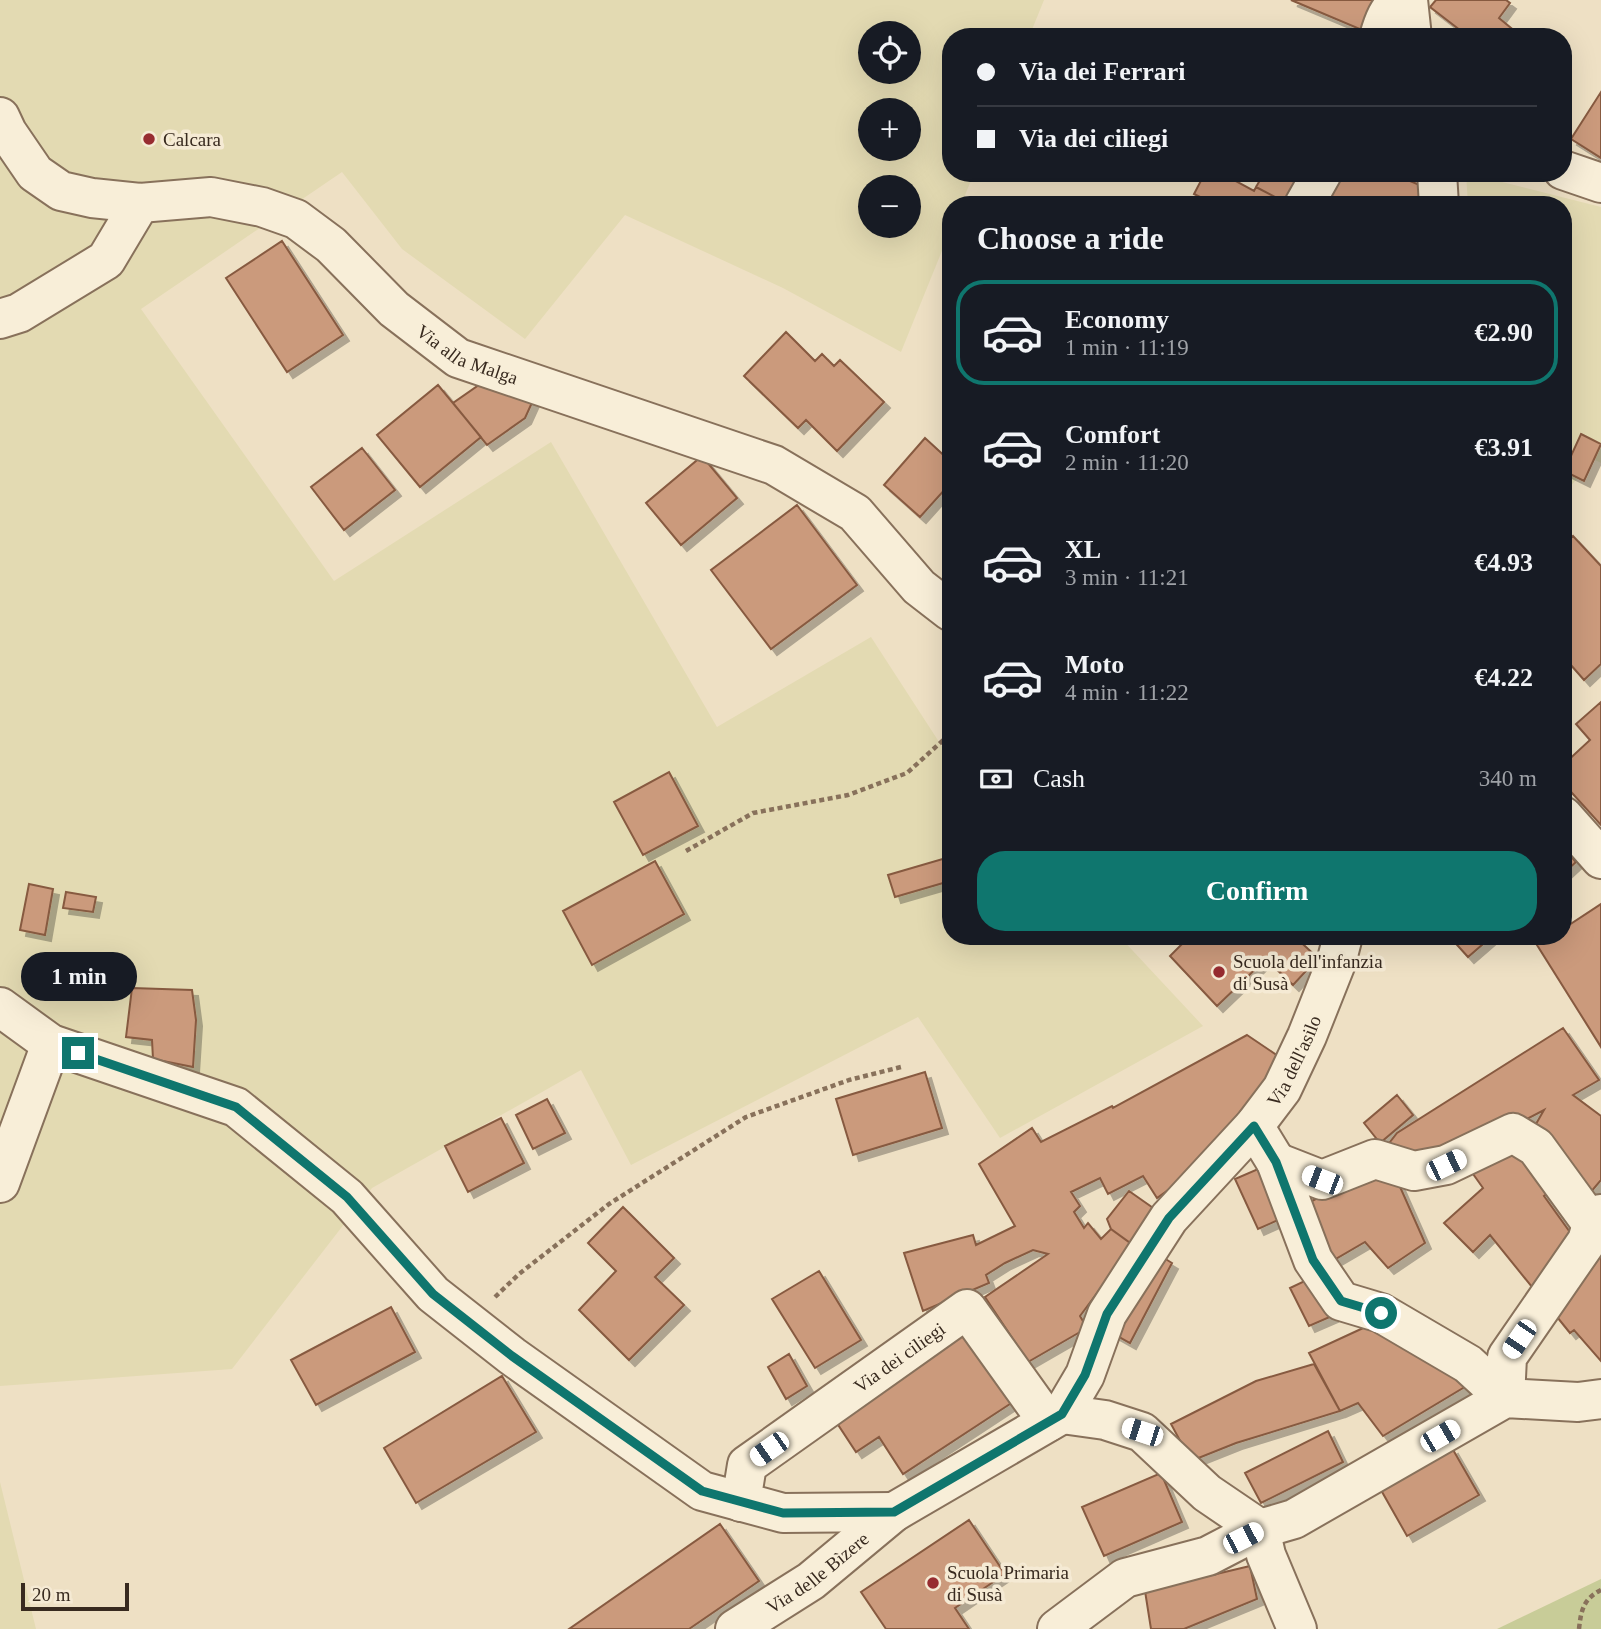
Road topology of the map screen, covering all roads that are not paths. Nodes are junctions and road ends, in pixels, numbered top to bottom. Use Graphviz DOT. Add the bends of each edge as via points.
graph roads {
  1 [pos="1402,0"];
  2 [pos="1408,0"];
  3 [pos="1382,28"];
  4 [pos="1411,28"];
  5 [pos="0,117"];
  6 [pos="1572,173"];
  7 [pos="1601,183"];
  8 [pos="140,202"];
  9 [pos="0,319"];
  10 [pos="942,605"];
  11 [pos="1572,826"];
  12 [pos="1601,859"];
  13 [pos="1341,945"];
  14 [pos="0,1007"];
  15 [pos="51,1044"];
  16 [pos="1254,1126"];
  17 [pos="1276,1162"];
  18 [pos="0,1184"];
  19 [pos="1597,1219"];
  20 [pos="1505,1398"];
  21 [pos="1601,1399"];
  22 [pos="1055,1418"];
  23 [pos="741,1502"];
  24 [pos="894,1512"];
  25 [pos="1260,1529"];
  26 [pos="735,1629"];
  27 [pos="1057,1629"];
  28 [pos="1297,1629"];
  1 -- 3 [label="street"];
  2 -- 4 [label="street"];
  5 -- 8 [label="street, Via alla Malga" via="35,173 61,191"];
  6 -- 7 [label="street"];
  8 -- 9 [label="street" via="106,260 19,313"];
  8 -- 10 [label="street, Via alla Malga" via="211,197 296,219 331,246 394,309 458,358 774,466 855,513 919,587"];
  11 -- 12 [label="street"];
  13 -- 16 [label="street, Via dell'asilo" via="1307,1036 1282,1088"];
  14 -- 15 [label="street"];
  15 -- 18 [label="street"];
  15 -- 23 [label="street" via="236,1107 347,1197 433,1294 512,1356 702,1491"];
  16 -- 17 [label="street"];
  16 -- 22 [label="street, Via dell'asilo" via="1169,1218 1107,1314 1085,1375"];
  17 -- 19 [label="street" via="1322,1180 1375,1159 1414,1171 1446,1165 1513,1133 1536,1147"];
  17 -- 20 [label="street" via="1313,1260 1341,1301 1381,1313 1468,1364"];
  19 -- 20 [label="street" via="1587,1241 1507,1357"];
  20 -- 21 [label="street"];
  20 -- 25 [label="street" via="1294,1519"];
  22 -- 23 [label="street, Via dei ciliegi" via="967,1309 747,1465"];
  22 -- 24 [label="street"];
  22 -- 25 [label="street" via="1105,1420 1142,1432 1207,1493"];
  23 -- 24 [label="street" via="783,1513"];
  24 -- 26 [label="street, Via delle Bìzere" via="811,1581"];
  25 -- 27 [label="street" via="1208,1556 1125,1578"];
  25 -- 28 [label="street"];
}
